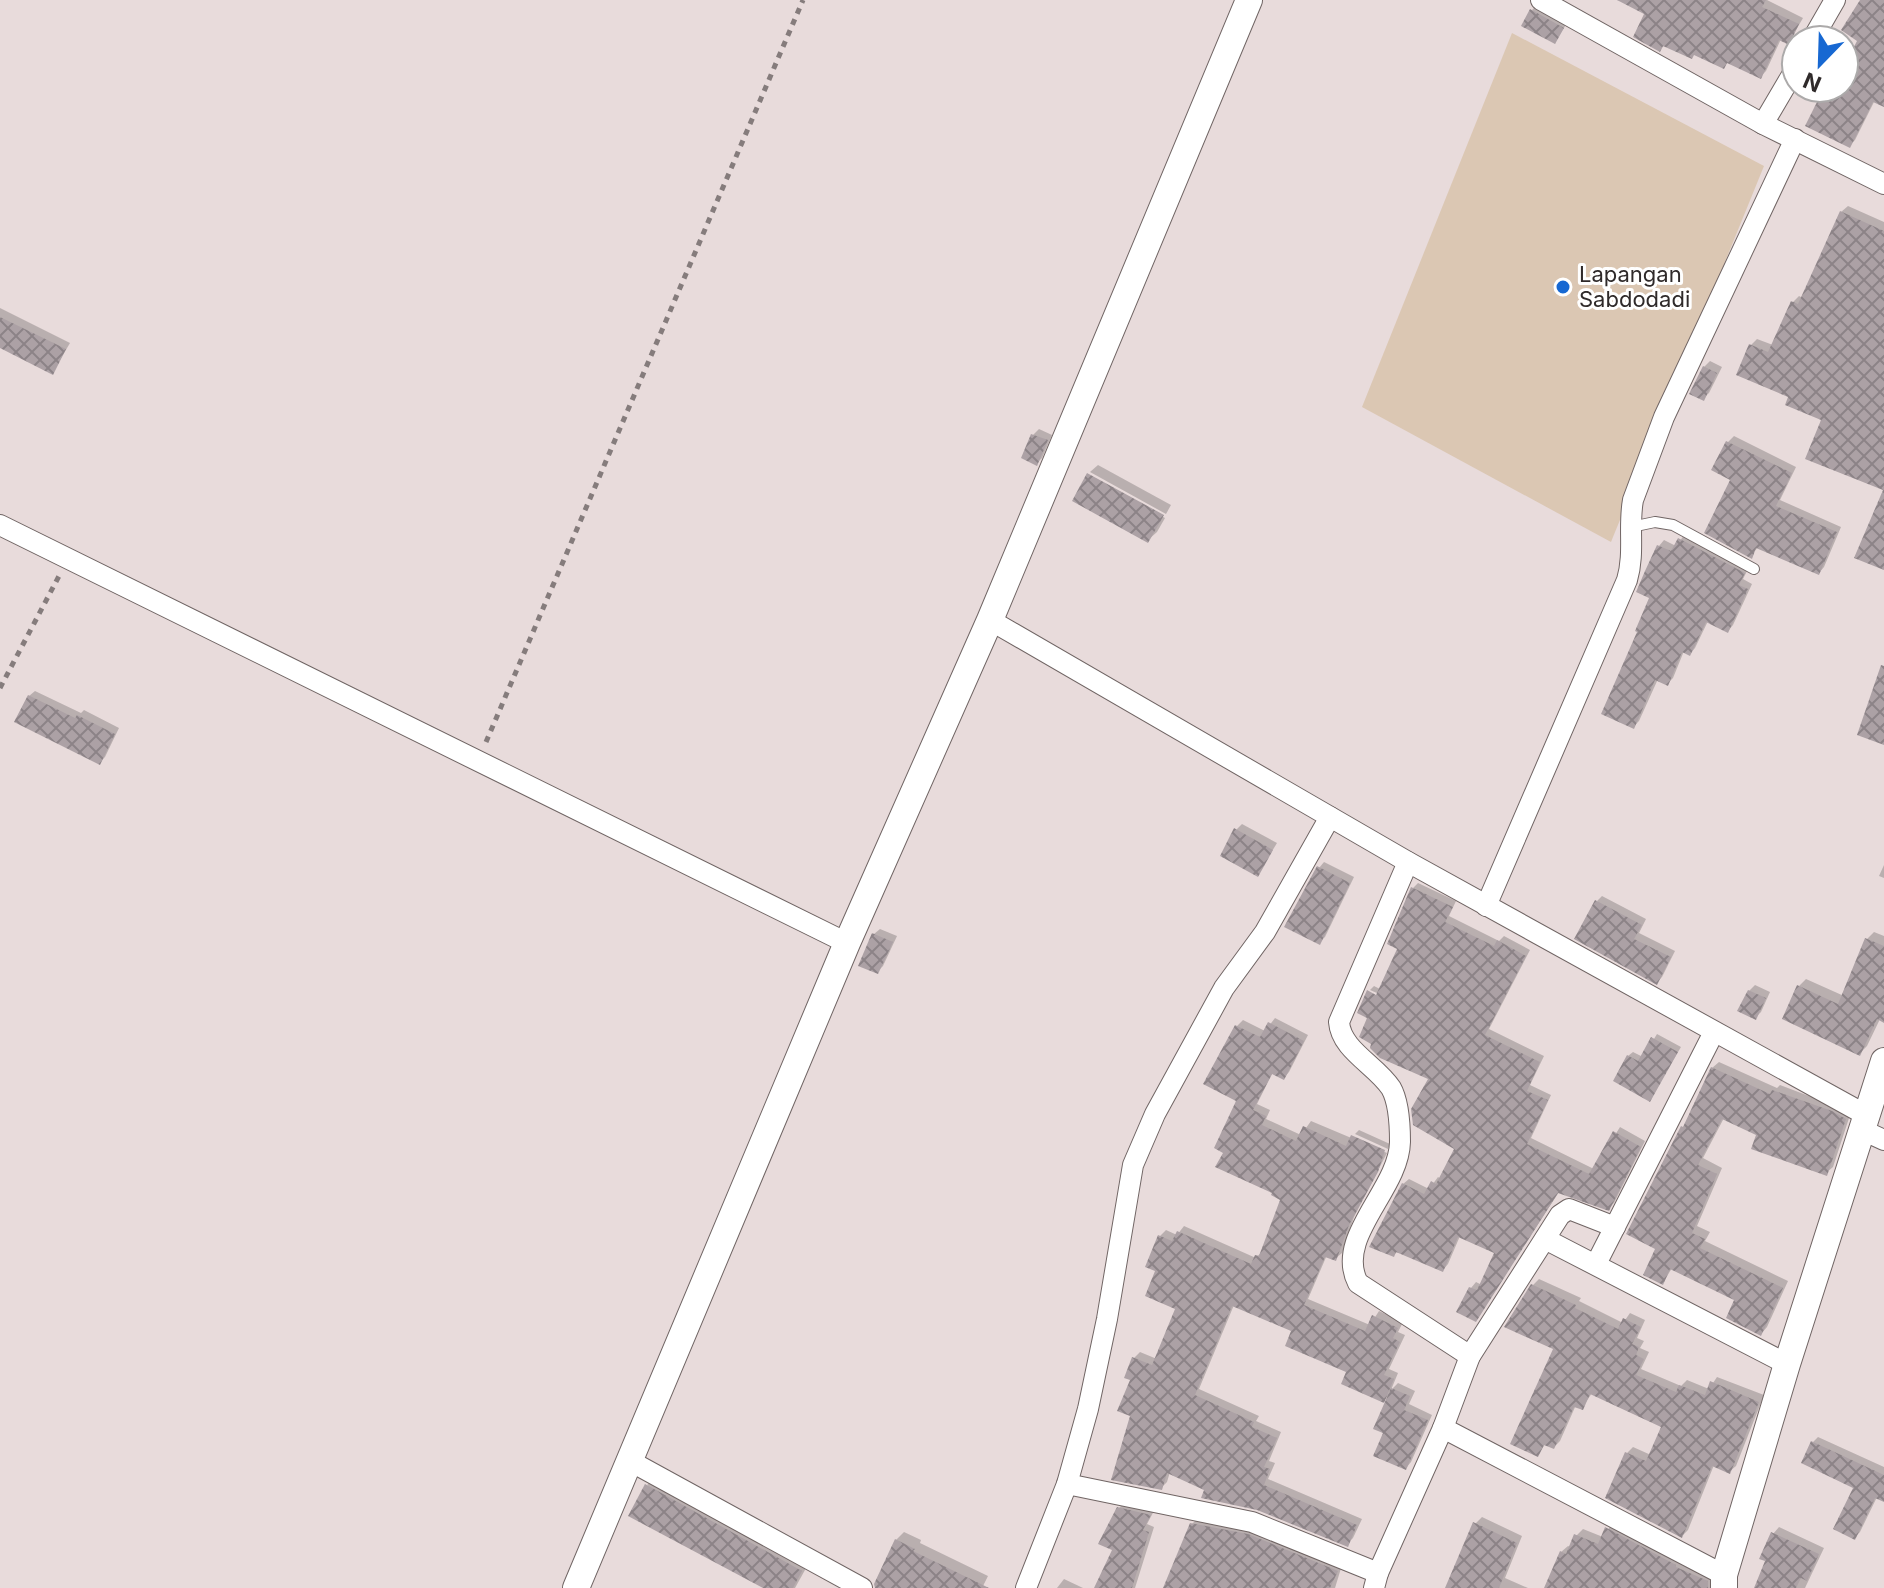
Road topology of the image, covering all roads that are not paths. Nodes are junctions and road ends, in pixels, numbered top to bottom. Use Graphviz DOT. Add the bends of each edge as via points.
graph roads {
  1 [pos="1249,0"];
  2 [pos="1541,0"];
  3 [pos="1835,0"];
  4 [pos="1821,24"];
  5 [pos="1780,95"];
  6 [pos="1763,124"];
  7 [pos="1795,139"];
  8 [pos="1884,184"];
  9 [pos="0,525"];
  10 [pos="1631,527"];
  11 [pos="1754,569"];
  12 [pos="990,620"];
  13 [pos="1330,817"];
  14 [pos="1408,862"];
  15 [pos="1486,906"];
  16 [pos="847,943"];
  17 [pos="1714,1032"];
  18 [pos="1884,1061"];
  19 [pos="1870,1128"];
  20 [pos="1615,1227"];
  21 [pos="1545,1239"];
  22 [pos="1596,1264"];
  23 [pos="1470,1356"];
  24 [pos="1787,1364"];
  25 [pos="1443,1428"];
  26 [pos="630,1461"];
  27 [pos="1067,1484"];
  28 [pos="1376,1580"];
  29 [pos="1724,1581"];
  30 [pos="576,1588"];
  31 [pos="862,1588"];
  32 [pos="1026,1588"];
  1 -- 12 [label="street"];
  2 -- 6 [label="street"];
  3 -- 4 [label="street"];
  5 -- 6 [label="street"];
  6 -- 7 [label="street"];
  7 -- 8 [label="street"];
  7 -- 10 [label="street" via="1664,417 1633,500"];
  9 -- 16 [label="street"];
  10 -- 11 [label="lane" via="1673,525"];
  10 -- 15 [label="street" via="1627,580"];
  12 -- 13 [label="street"];
  12 -- 16 [label="street"];
  13 -- 14 [label="street"];
  13 -- 27 [label="street" via="1265,932 1224,988 1133,1165 1104,1334"];
  14 -- 15 [label="street"];
  14 -- 23 [label="street" via="1339,1022 1347,1042 1392,1090 1400,1145 1392,1173 1354,1247 1351,1270 1358,1283"];
  15 -- 17 [label="street"];
  16 -- 26 [label="street"];
  17 -- 19 [label="street"];
  17 -- 20 [label="street"];
  18 -- 19 [label="street"];
  19 -- 24 [label="street"];
  20 -- 21 [label="street" via="1569,1209"];
  20 -- 22 [label="street"];
  21 -- 22 [label="street"];
  21 -- 23 [label="street"];
  22 -- 24 [label="street"];
  23 -- 25 [label="street"];
  24 -- 29 [label="street"];
  25 -- 28 [label="street"];
  25 -- 29 [label="street"];
  26 -- 30 [label="street"];
  26 -- 31 [label="street"];
  27 -- 28 [label="street" via="1252,1522"];
  27 -- 32 [label="street"];
}
